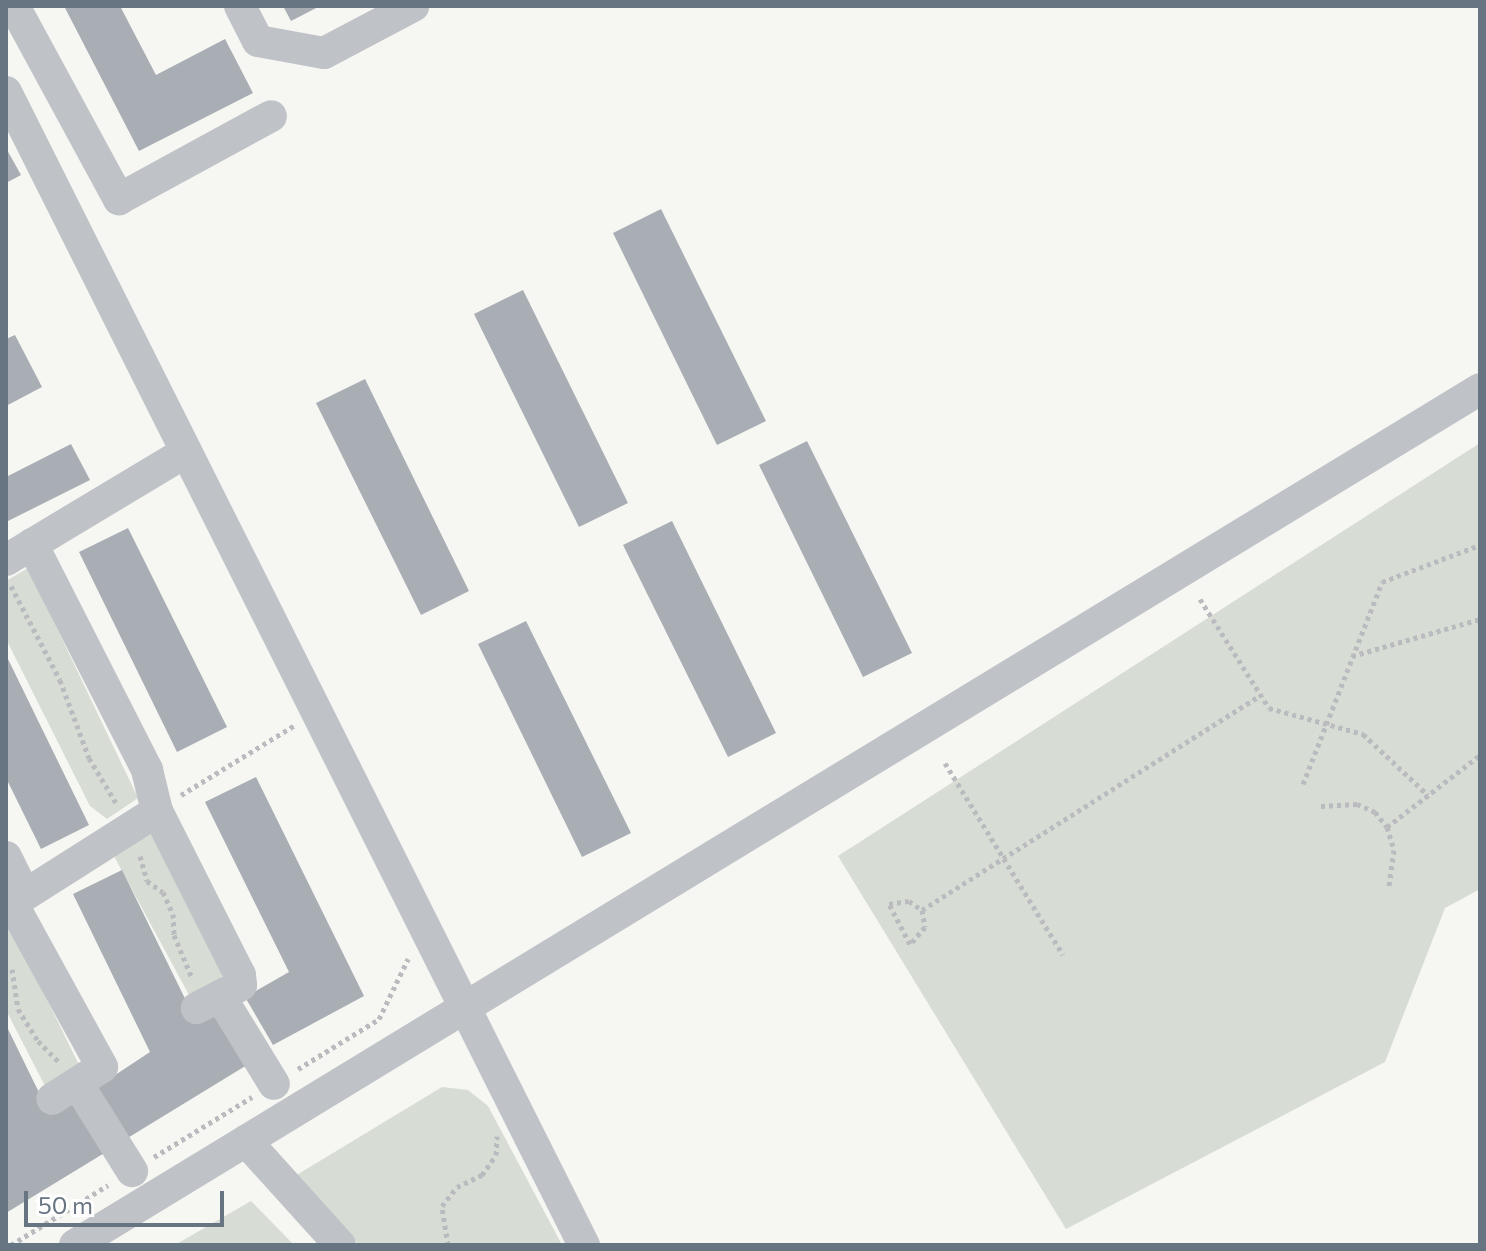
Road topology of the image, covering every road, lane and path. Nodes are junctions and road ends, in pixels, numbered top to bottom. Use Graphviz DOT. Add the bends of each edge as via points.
graph roads {
  1 [pos="14,6"];
  2 [pos="240,6"];
  3 [pos="413,6"];
  4 [pos="6,92"];
  5 [pos="271,116"];
  6 [pos="1480,389"];
  7 [pos="186,452"];
  8 [pos="1480,545"];
  9 [pos="19,552"];
  10 [pos="6,574"];
  11 [pos="1200,599"];
  12 [pos="1480,619"];
  13 [pos="1351,657"];
  14 [pos="1261,695"];
  15 [pos="1325,720"];
  16 [pos="302,721"];
  17 [pos="1480,755"];
  18 [pos="945,763"];
  19 [pos="1303,784"];
  20 [pos="1428,795"];
  21 [pos="1321,806"];
  22 [pos="157,811"];
  23 [pos="1387,827"];
  24 [pos="126,831"];
  25 [pos="6,857"];
  26 [pos="1006,857"];
  27 [pos="1389,886"];
  28 [pos="14,902"];
  29 [pos="922,910"];
  30 [pos="411,953"];
  31 [pos="1063,955"];
  32 [pos="6,958"];
  33 [pos="207,1003"];
  34 [pos="464,1008"];
  35 [pos="274,1084"];
  36 [pos="64,1091"];
  37 [pos="509,1097"];
  38 [pos="246,1141"];
  39 [pos="132,1171"];
  40 [pos="11,1245"];
  41 [pos="75,1245"];
  42 [pos="340,1245"];
  43 [pos="448,1245"];
  44 [pos="584,1245"];
  1 -- 5 [label="street" via="119,199"];
  2 -- 3 [label="street" via="258,41 324,53"];
  4 -- 7 [label="street"];
  6 -- 34 [label="street"];
  7 -- 9 [label="street"];
  7 -- 16 [label="street"];
  8 -- 13 [label="path" via="1382,582"];
  9 -- 22 [label="street" via="147,770"];
  10 -- 24 [label="path"];
  11 -- 14 [label="path"];
  12 -- 13 [label="path"];
  13 -- 15 [label="path"];
  14 -- 15 [label="path" via="1269,708"];
  14 -- 26 [label="path"];
  15 -- 19 [label="path"];
  15 -- 20 [label="path" via="1363,734"];
  16 -- 22 [label="path"];
  16 -- 34 [label="street"];
  17 -- 20 [label="path"];
  18 -- 26 [label="path"];
  20 -- 23 [label="path"];
  21 -- 23 [label="path" via="1357,804 1375,812"];
  22 -- 24 [label="street"];
  22 -- 33 [label="street" via="240,975 241,985"];
  23 -- 27 [label="path" via="1394,850"];
  24 -- 28 [label="street"];
  24 -- 33 [label="path" via="145,865 147,881 168,903 174,935"];
  25 -- 28 [label="street"];
  26 -- 29 [label="path"];
  26 -- 31 [label="path"];
  28 -- 36 [label="street" via="102,1067"];
  29 -- 29 [label="path" via="925,927 910,944 889,904 909,901"];
  30 -- 35 [label="path" via="379,1019"];
  32 -- 36 [label="path" via="28,1028"];
  33 -- 35 [label="street"];
  34 -- 37 [label="street"];
  34 -- 38 [label="street"];
  35 -- 39 [label="path"];
  36 -- 39 [label="street"];
  37 -- 43 [label="path" via="496,1155 482,1175 457,1187 442,1206"];
  37 -- 44 [label="street"];
  38 -- 41 [label="street"];
  38 -- 42 [label="street"];
  39 -- 40 [label="path"];
}
